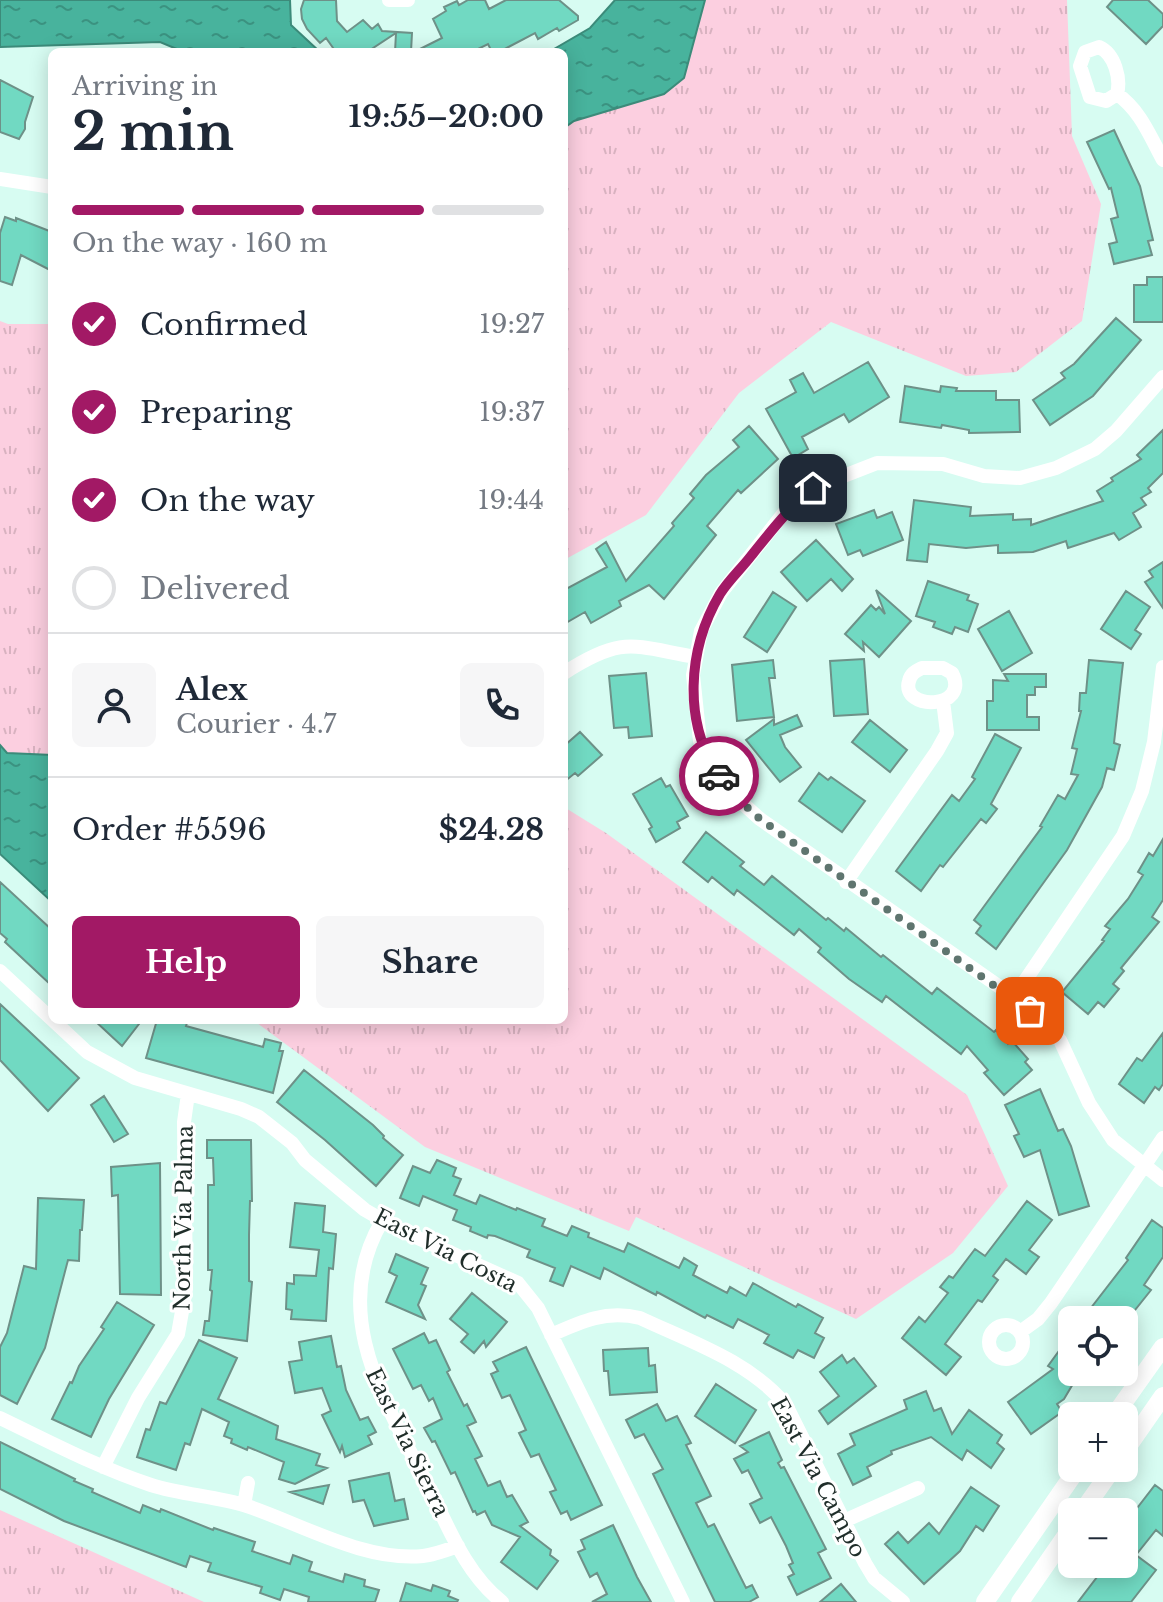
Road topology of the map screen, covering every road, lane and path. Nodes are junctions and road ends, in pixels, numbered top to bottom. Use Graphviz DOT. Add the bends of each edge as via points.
graph roads {
  1 [pos="389,0"];
  2 [pos="408,0"];
  3 [pos="1117,94"];
  4 [pos="1163,160"];
  5 [pos="0,179"];
  6 [pos="48,186"];
  7 [pos="1163,377"];
  8 [pos="696,657"];
  9 [pos="1163,667"];
  10 [pos="568,671"];
  11 [pos="943,701"];
  12 [pos="846,882"];
  13 [pos="0,971"];
  14 [pos="1014,997"];
  15 [pos="48,1016"];
  16 [pos="57,1024"];
  17 [pos="188,1094"];
  18 [pos="1163,1138"];
  19 [pos="1144,1166"];
  20 [pos="1163,1180"];
  21 [pos="382,1221"];
  22 [pos="1020,1332"];
  23 [pos="551,1335"];
  24 [pos="1163,1347"];
  25 [pos="1163,1396"];
  26 [pos="1124,1402"];
  27 [pos="0,1418"];
  28 [pos="1138,1432"];
  29 [pos="103,1467"];
  30 [pos="1068,1482"];
  31 [pos="248,1483"];
  32 [pos="918,1488"];
  33 [pos="244,1505"];
  34 [pos="844,1521"];
  35 [pos="458,1546"];
  36 [pos="1058,1547"];
  37 [pos="502,1602"];
  38 [pos="683,1602"];
  39 [pos="903,1602"];
  40 [pos="985,1602"];
  41 [pos="1020,1602"];
  1 -- 2 [label="street"];
  3 -- 4 [label="street" via="1137,113"];
  5 -- 6 [label="street"];
  7 -- 8 [label="street" via="1095,449 1056,468 1020,478 984,476 943,464 877,463 813,488 787,509 721,593 701,631"];
  8 -- 10 [label="street" via="632,644 610,648"];
  8 -- 12 [label="street" via="700,741 729,791"];
  9 -- 14 [label="street" via="1154,742 1123,836"];
  11 -- 12 [label="street" via="947,733"];
  12 -- 14 [label="street"];
  13 -- 15 [label="street, East Via Costa"];
  14 -- 19 [label="street" via="1060,1040 1101,1123"];
  16 -- 17 [label="street, East Via Costa" via="87,1052 135,1078"];
  17 -- 21 [label="street, East Via Costa" via="259,1117"];
  17 -- 29 [label="street, North Via Palma" via="183,1314 178,1334"];
  18 -- 19 [label="street"];
  19 -- 20 [label="street"];
  19 -- 22 [label="street" via="1051,1303"];
  21 -- 23 [label="street, East Via Costa" via="518,1283"];
  21 -- 35 [label="street, East Via Sierra" via="364,1260 360,1287 369,1366"];
  23 -- 34 [label="street, East Via Campo" via="588,1319 623,1314 751,1372 786,1405"];
  23 -- 38 [label="street, East Via Costa"];
  24 -- 26 [label="main road"];
  25 -- 28 [label="main road"];
  27 -- 29 [label="street"];
  29 -- 33 [label="street" via="183,1495"];
  30 -- 40 [label="main road"];
  31 -- 33 [label="street"];
  32 -- 34 [label="street"];
  33 -- 35 [label="street" via="374,1553 425,1556"];
  34 -- 39 [label="street, East Via Campo" via="874,1578"];
  35 -- 37 [label="street, East Via Sierra" via="485,1587"];
  36 -- 41 [label="main road"];
}
